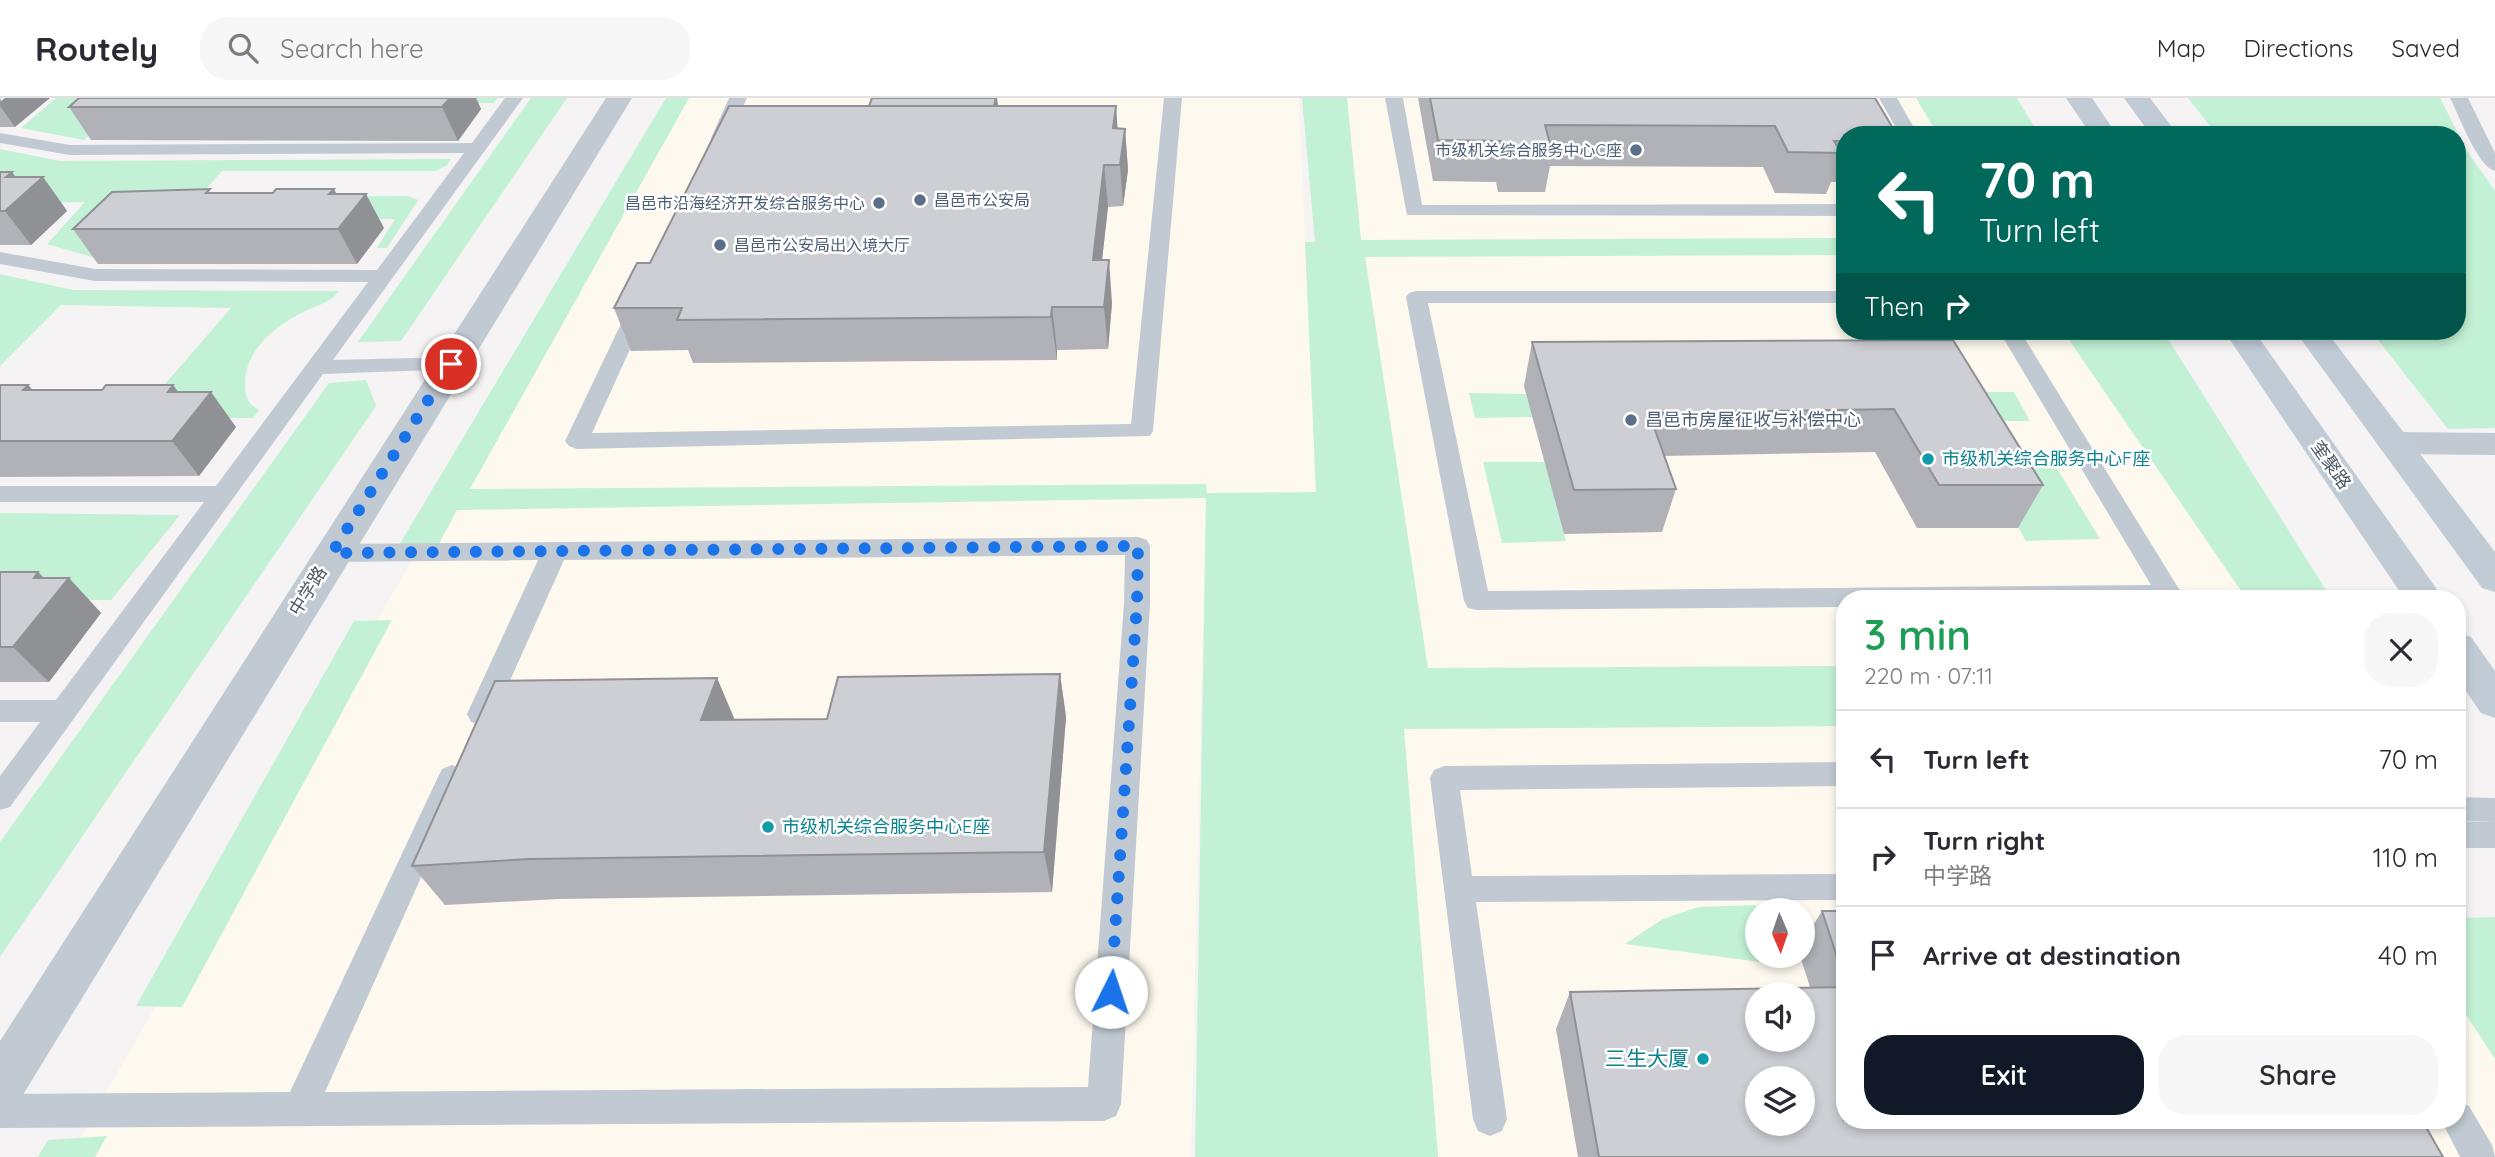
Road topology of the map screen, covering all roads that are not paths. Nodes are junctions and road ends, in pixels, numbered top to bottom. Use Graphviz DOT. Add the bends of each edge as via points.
graph roads {
  1 [pos="514,98"];
  2 [pos="619,98"];
  3 [pos="738,98"];
  4 [pos="1173,98"];
  5 [pos="1394,98"];
  6 [pos="1888,98"];
  7 [pos="2079,98"];
  8 [pos="2137,98"];
  9 [pos="2459,98"];
  10 [pos="1904,126"];
  11 [pos="2098,126"];
  12 [pos="2158,126"];
  13 [pos="0,138"];
  14 [pos="477,148"];
  15 [pos="712,153"];
  16 [pos="2495,165"];
  17 [pos="1836,210"];
  18 [pos="0,258"];
  19 [pos="383,276"];
  20 [pos="647,291"];
  21 [pos="1836,297"];
  22 [pos="2015,340"];
  23 [pos="2245,340"];
  24 [pos="2317,340"];
  25 [pos="451,364"];
  26 [pos="316,367"];
  27 [pos="2394,443"];
  28 [pos="2495,444"];
  29 [pos="0,494"];
  30 [pos="223,495"];
  31 [pos="555,551"];
  32 [pos="332,553"];
  33 [pos="2495,579"];
  34 [pos="2167,590"];
  35 [pos="2418,590"];
  36 [pos="1836,597"];
  37 [pos="2466,660"];
  38 [pos="2495,702"];
  39 [pos="0,711"];
  40 [pos="64,711"];
  41 [pos="1836,774"];
  42 [pos="0,798"];
  43 [pos="2466,810"];
  44 [pos="2495,810"];
  45 [pos="2466,835"];
  46 [pos="2495,835"];
  47 [pos="1836,887"];
  48 [pos="1460,889"];
  49 [pos="0,1086"];
  50 [pos="299,1110"];
  51 [pos="0,1111"];
  52 [pos="1490,1119"];
  53 [pos="2463,1129"];
  54 [pos="2480,1157"];
  1 -- 14 [label="lane"];
  2 -- 25 [label="street, 中学路"];
  3 -- 15 [label="lane"];
  4 -- 20 [label="lane" via="1142,431 577,441"];
  5 -- 17 [label="lane" via="1414,211"];
  6 -- 10 [label="lane"];
  7 -- 11 [label="main road"];
  8 -- 12 [label="main road"];
  9 -- 16 [label="lane"];
  13 -- 14 [label="lane" via="70,150"];
  14 -- 19 [label="lane"];
  18 -- 19 [label="lane" via="95,275"];
  19 -- 26 [label="lane"];
  21 -- 36 [label="lane" via="1416,296 1477,601"];
  22 -- 34 [label="lane"];
  23 -- 35 [label="main road, 奎聚路"];
  24 -- 27 [label="main road"];
  25 -- 26 [label="lane"];
  25 -- 32 [label="street, 中学路"];
  26 -- 30 [label="lane"];
  27 -- 28 [label="street"];
  27 -- 33 [label="main road"];
  29 -- 30 [label="lane"];
  30 -- 40 [label="lane"];
  31 -- 32 [label="lane"];
  31 -- 50 [label="lane"];
  31 -- 50 [label="lane" via="1138,546 1104,1104"];
  32 -- 49 [label="street, 中学路"];
  37 -- 38 [label="main road"];
  39 -- 40 [label="lane"];
  40 -- 42 [label="lane"];
  41 -- 48 [label="lane" via="1444,778"];
  43 -- 44 [label="lane"];
  45 -- 46 [label="lane"];
  47 -- 48 [label="lane"];
  48 -- 52 [label="lane"];
  50 -- 51 [label="lane"];
  53 -- 54 [label="lane"];
}
